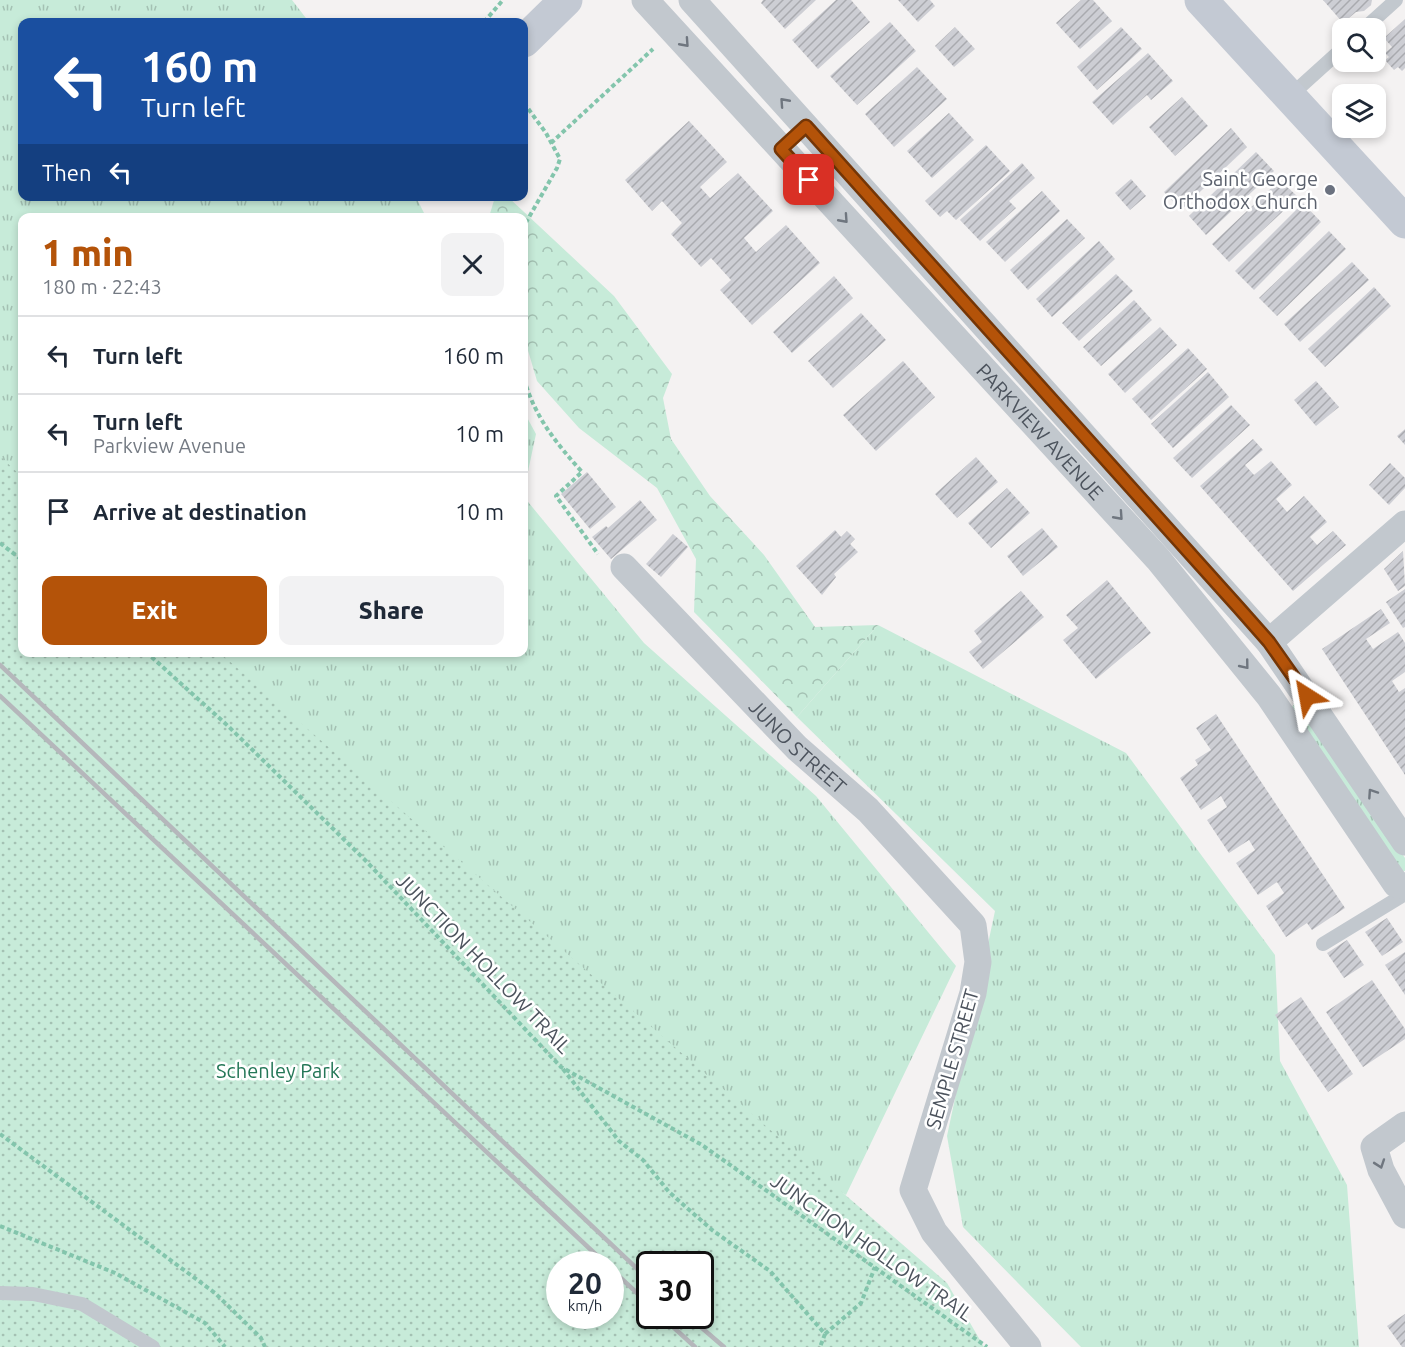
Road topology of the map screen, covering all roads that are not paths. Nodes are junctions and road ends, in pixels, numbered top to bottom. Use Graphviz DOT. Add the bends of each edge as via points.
graph roads {
  1 [pos="566,0"];
  2 [pos="645,0"];
  3 [pos="692,0"];
  4 [pos="1201,0"];
  5 [pos="1396,0"];
  6 [pos="1376,18"];
  7 [pos="528,37"];
  8 [pos="1332,58"];
  9 [pos="1290,96"];
  10 [pos="794,138"];
  11 [pos="1405,222"];
  12 [pos="925,282"];
  13 [pos="1055,401"];
  14 [pos="1033,422"];
  15 [pos="1405,524"];
  16 [pos="1179,539"];
  17 [pos="1158,559"];
  18 [pos="624,567"];
  19 [pos="1269,642"];
  20 [pos="1282,687"];
  21 [pos="1405,842"];
  22 [pos="1405,886"];
  23 [pos="1405,894"];
  24 [pos="973,925"];
  25 [pos="1323,944"];
  26 [pos="1405,1125"];
  27 [pos="1405,1215"];
  28 [pos="0,1293"];
  29 [pos="153,1347"];
  30 [pos="1028,1347"];
  1 -- 7 [label="street"];
  2 -- 10 [label="street, PARKVIEW AVENUE, one-way"];
  10 -- 3 [label="street, PARKVIEW AVENUE, one-way"];
  4 -- 9 [label="street"];
  5 -- 6 [label="lane"];
  8 -- 9 [label="lane"];
  9 -- 11 [label="street"];
  10 -- 12 [label="street, PARKVIEW AVENUE"];
  12 -- 13 [label="street, PARKVIEW AVENUE"];
  12 -- 14 [label="street, PARKVIEW AVENUE"];
  13 -- 14 [label="lane"];
  13 -- 16 [label="street, PARKVIEW AVENUE"];
  14 -- 17 [label="street, PARKVIEW AVENUE, one-way"];
  15 -- 19 [label="street"];
  16 -- 17 [label="lane"];
  16 -- 19 [label="street, PARKVIEW AVENUE"];
  17 -- 20 [label="street, PARKVIEW AVENUE, one-way"];
  18 -- 24 [label="street, JUNO STREET" via="797,748 868,810"];
  19 -- 20 [label="street, PARKVIEW AVENUE"];
  21 -- 20 [label="street, PARKVIEW AVENUE, one-way"];
  20 -- 22 [label="street, PARKVIEW AVENUE" via="1396,884"];
  23 -- 25 [label="lane"];
  24 -- 30 [label="street, SEMPLE STREET" via="978,962 973,993 913,1190 934,1232"];
  26 -- 27 [label="street, one-way" via="1374,1147 1381,1170"];
  28 -- 29 [label="lane" via="33,1294 82,1304"];
}
